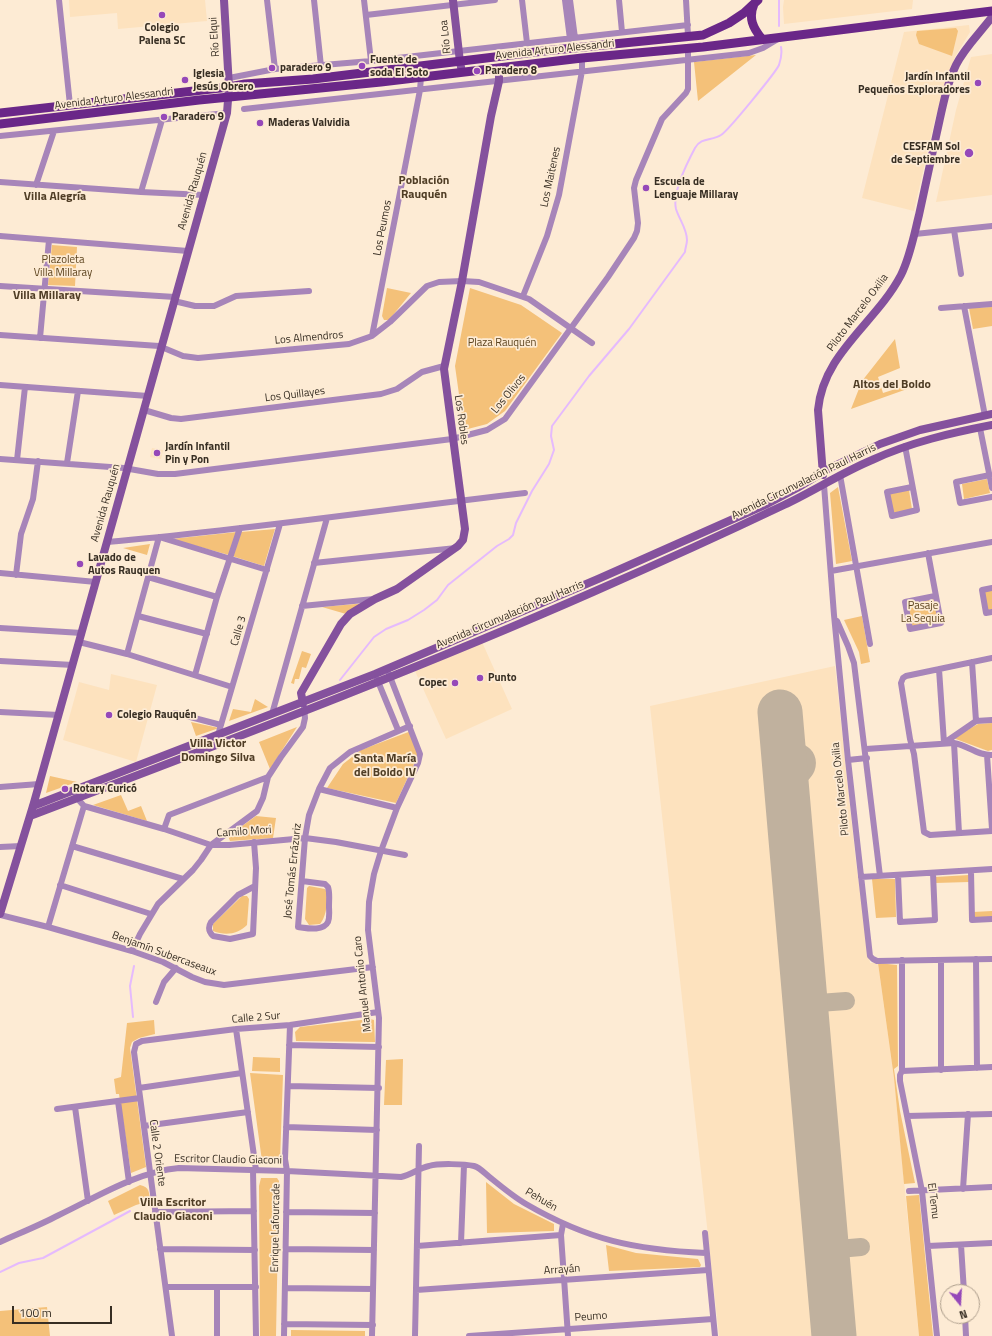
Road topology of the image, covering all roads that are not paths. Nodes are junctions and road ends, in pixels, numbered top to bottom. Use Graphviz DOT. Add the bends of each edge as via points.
graph roads {
  1 [pos="59,0"];
  2 [pos="224,0"];
  3 [pos="268,0"];
  4 [pos="314,0"];
  5 [pos="364,0"];
  6 [pos="495,0"];
  7 [pos="522,0"];
  8 [pos="566,0"];
  9 [pos="570,0"];
  10 [pos="618,0"];
  11 [pos="686,0"];
  12 [pos="453,2"];
  13 [pos="756,2"];
  14 [pos="992,12"];
  15 [pos="366,15"];
  16 [pos="992,17"];
  17 [pos="688,25"];
  18 [pos="622,32"];
  19 [pos="703,35"];
  20 [pos="688,36"];
  21 [pos="572,38"];
  22 [pos="779,38"];
  23 [pos="762,39"];
  24 [pos="527,43"];
  25 [pos="688,48"];
  26 [pos="459,51"];
  27 [pos="582,58"];
  28 [pos="687,59"];
  29 [pos="371,61"];
  30 [pos="460,62"];
  31 [pos="321,66"];
  32 [pos="499,68"];
  33 [pos="275,69"];
  34 [pos="582,71"];
  35 [pos="462,72"];
  36 [pos="421,77"];
  37 [pos="499,81"];
  38 [pos="229,83"];
  39 [pos="420,90"];
  40 [pos="228,97"];
  41 [pos="70,105"];
  42 [pos="244,109"];
  43 [pos="0,113"];
  44 [pos="227,113"];
  45 [pos="162,120"];
  46 [pos="0,124"];
  47 [pos="54,131"];
  48 [pos="0,136"];
  49 [pos="0,182"];
  50 [pos="36,185"];
  51 [pos="141,192"];
  52 [pos="204,195"];
  53 [pos="992,226"];
  54 [pos="954,230"];
  55 [pos="914,234"];
  56 [pos="0,236"];
  57 [pos="49,240"];
  58 [pos="188,251"];
  59 [pos="961,274"];
  60 [pos="462,281"];
  61 [pos="0,286"];
  62 [pos="44,288"];
  63 [pos="309,291"];
  64 [pos="522,296"];
  65 [pos="175,299"];
  66 [pos="992,304"];
  67 [pos="964,306"];
  68 [pos="941,308"];
  69 [pos="571,328"];
  70 [pos="0,335"];
  71 [pos="372,336"];
  72 [pos="40,338"];
  73 [pos="592,343"];
  74 [pos="160,347"];
  75 [pos="444,366"];
  76 [pos="0,385"];
  77 [pos="25,387"];
  78 [pos="78,391"];
  79 [pos="148,396"];
  80 [pos="144,410"];
  81 [pos="988,415"];
  82 [pos="992,425"];
  83 [pos="980,428"];
  84 [pos="452,439"];
  85 [pos="905,446"];
  86 [pos="0,458"];
  87 [pos="17,460"];
  88 [pos="38,461"];
  89 [pos="67,463"];
  90 [pos="128,468"];
  91 [pos="822,472"];
  92 [pos="840,475"];
  93 [pos="990,476"];
  94 [pos="824,484"];
  95 [pos="912,487"];
  96 [pos="992,488"];
  97 [pos="525,492"];
  98 [pos="992,497"];
  99 [pos="461,500"];
  100 [pos="327,518"];
  101 [pos="280,524"];
  102 [pos="240,528"];
  103 [pos="159,537"];
  104 [pos="107,542"];
  105 [pos="992,542"];
  106 [pos="456,548"];
  107 [pos="928,553"];
  108 [pos="230,558"];
  109 [pos="314,563"];
  110 [pos="856,566"];
  111 [pos="267,570"];
  112 [pos="831,571"];
  113 [pos="0,573"];
  114 [pos="16,575"];
  115 [pos="148,577"];
  116 [pos="96,582"];
  117 [pos="992,588"];
  118 [pos="936,596"];
  119 [pos="217,597"];
  120 [pos="375,599"];
  121 [pos="302,606"];
  122 [pos="992,612"];
  123 [pos="834,615"];
  124 [pos="138,616"];
  125 [pos="0,628"];
  126 [pos="82,633"];
  127 [pos="207,634"];
  128 [pos="79,642"];
  129 [pos="870,644"];
  130 [pos="126,654"];
  131 [pos="992,658"];
  132 [pos="0,660"];
  133 [pos="972,662"];
  134 [pos="73,665"];
  135 [pos="387,669"];
  136 [pos="939,669"];
  137 [pos="195,675"];
  138 [pos="390,677"];
  139 [pos="376,678"];
  140 [pos="232,687"];
  141 [pos="304,706"];
  142 [pos="0,712"];
  143 [pos="175,713"];
  144 [pos="272,714"];
  145 [pos="59,715"];
  146 [pos="992,720"];
  147 [pos="976,721"];
  148 [pos="221,725"];
  149 [pos="410,726"];
  150 [pos="398,730"];
  151 [pos="218,739"];
  152 [pos="944,743"];
  153 [pos="954,743"];
  154 [pos="912,746"];
  155 [pos="866,749"];
  156 [pos="989,755"];
  157 [pos="867,758"];
  158 [pos="848,760"];
  159 [pos="268,777"];
  160 [pos="39,784"];
  161 [pos="0,787"];
  162 [pos="319,789"];
  163 [pos="76,794"];
  164 [pos="33,806"];
  165 [pos="84,806"];
  166 [pos="397,808"];
  167 [pos="30,816"];
  168 [pos="164,829"];
  169 [pos="992,830"];
  170 [pos="959,833"];
  171 [pos="305,838"];
  172 [pos="254,842"];
  173 [pos="211,845"];
  174 [pos="21,846"];
  175 [pos="72,846"];
  176 [pos="0,847"];
  177 [pos="381,851"];
  178 [pos="405,855"];
  179 [pos="992,870"];
  180 [pos="971,871"];
  181 [pos="933,873"];
  182 [pos="898,875"];
  183 [pos="880,876"];
  184 [pos="861,877"];
  185 [pos="183,879"];
  186 [pos="302,882"];
  187 [pos="60,885"];
  188 [pos="255,886"];
  189 [pos="2,902"];
  190 [pos="0,914"];
  191 [pos="151,914"];
  192 [pos="992,919"];
  193 [pos="48,927"];
  194 [pos="132,951"];
  195 [pos="992,959"];
  196 [pos="902,960"];
  197 [pos="941,960"];
  198 [pos="976,960"];
  199 [pos="372,967"];
  200 [pos="176,968"];
  201 [pos="156,1002"];
  202 [pos="378,1012"];
  203 [pos="290,1025"];
  204 [pos="236,1029"];
  205 [pos="136,1044"];
  206 [pos="289,1045"];
  207 [pos="379,1047"];
  208 [pos="992,1067"];
  209 [pos="977,1068"];
  210 [pos="941,1070"];
  211 [pos="902,1071"];
  212 [pos="242,1073"];
  213 [pos="288,1086"];
  214 [pos="139,1088"];
  215 [pos="378,1088"];
  216 [pos="140,1098"];
  217 [pos="118,1100"];
  218 [pos="75,1107"];
  219 [pos="57,1109"];
  220 [pos="248,1112"];
  221 [pos="968,1114"];
  222 [pos="992,1114"];
  223 [pos="907,1116"];
  224 [pos="144,1126"];
  225 [pos="286,1127"];
  226 [pos="377,1130"];
  227 [pos="419,1146"];
  228 [pos="464,1165"];
  229 [pos="255,1170"];
  230 [pos="287,1171"];
  231 [pos="418,1171"];
  232 [pos="150,1174"];
  233 [pos="376,1175"];
  234 [pos="129,1182"];
  235 [pos="992,1187"];
  236 [pos="963,1189"];
  237 [pos="922,1191"];
  238 [pos="908,1192"];
  239 [pos="88,1201"];
  240 [pos="254,1211"];
  241 [pos="155,1212"];
  242 [pos="286,1212"];
  243 [pos="375,1213"];
  244 [pos="563,1224"];
  245 [pos="704,1233"];
  246 [pos="561,1235"];
  247 [pos="0,1242"];
  248 [pos="461,1243"];
  249 [pos="992,1243"];
  250 [pos="961,1245"];
  251 [pos="417,1246"];
  252 [pos="928,1246"];
  253 [pos="286,1249"];
  254 [pos="160,1250"];
  255 [pos="255,1250"];
  256 [pos="374,1250"];
  257 [pos="706,1253"];
  258 [pos="708,1270"];
  259 [pos="564,1280"];
  260 [pos="963,1284"];
  261 [pos="166,1287"];
  262 [pos="217,1287"];
  263 [pos="256,1287"];
  264 [pos="285,1288"];
  265 [pos="373,1289"];
  266 [pos="416,1290"];
  267 [pos="714,1319"];
  268 [pos="284,1324"];
  269 [pos="965,1324"];
  270 [pos="373,1325"];
  271 [pos="567,1329"];
  272 [pos="172,1336"];
  273 [pos="217,1336"];
  274 [pos="256,1336"];
  275 [pos="284,1336"];
  276 [pos="372,1336"];
  277 [pos="415,1336"];
  278 [pos="469,1336"];
  279 [pos="568,1336"];
  280 [pos="715,1336"];
  281 [pos="937,1336"];
  282 [pos="966,1336"];
  1 -- 41 [label="street"];
  2 -- 38 [label="main road, Río Elqui"];
  3 -- 33 [label="street"];
  4 -- 31 [label="street"];
  5 -- 15 [label="street"];
  6 -- 12 [label="street"];
  7 -- 24 [label="street"];
  8 -- 21 [label="street"];
  9 -- 21 [label="street"];
  10 -- 18 [label="street"];
  11 -- 17 [label="street"];
  12 -- 15 [label="street"];
  12 -- 26 [label="main road, Río Loa"];
  13 -- 19 [label="main road" via="729,23"];
  13 -- 23 [label="main road" via="751,13 752,23"];
  14 -- 22 [label="main road, Avenida Arturo Alessandri"];
  15 -- 29 [label="street"];
  16 -- 55 [label="main road, Piloto Marcelo Oxilia" via="964,53 952,76"];
  17 -- 18 [label="street, Avenida Arturo Alessandri"];
  17 -- 20 [label="street"];
  18 -- 21 [label="street, Avenida Arturo Alessandri"];
  19 -- 20 [label="main road, Avenida Arturo Alessandri"];
  19 -- 25 [label="main road"];
  20 -- 30 [label="main road, Avenida Arturo Alessandri"];
  21 -- 24 [label="street, Avenida Arturo Alessandri"];
  22 -- 23 [label="main road, Avenida Arturo Alessandri"];
  22 -- 28 [label="street, Avenida Arturo Alessandri" via="749,53"];
  23 -- 25 [label="main road, Avenida Arturo Alessandri"];
  24 -- 26 [label="street, Avenida Arturo Alessandri"];
  25 -- 27 [label="main road, Avenida Arturo Alessandri"];
  25 -- 28 [label="street, Los Olivos"];
  26 -- 29 [label="street, Avenida Arturo Alessandri"];
  26 -- 30 [label="main road, Río Loa"];
  27 -- 32 [label="main road, Avenida Arturo Alessandri"];
  27 -- 34 [label="street, Los Maitenes"];
  28 -- 34 [label="street, Avenida Arturo Alessandri"];
  28 -- 69 [label="street, Los Olivos" via="688,89 662,119 636,180 634,188 637,231 634,238"];
  29 -- 31 [label="street, Avenida Arturo Alessandri"];
  30 -- 35 [label="main road, Río Loa"];
  30 -- 38 [label="main road, Avenida Arturo Alessandri" via="313,79"];
  31 -- 33 [label="street, Avenida Arturo Alessandri"];
  32 -- 35 [label="main road, Avenida Arturo Alessandri"];
  32 -- 37 [label="main road, Los Robles"];
  33 -- 38 [label="street, Avenida Arturo Alessandri"];
  34 -- 37 [label="street, Avenida Arturo Alessandri"];
  34 -- 64 [label="street, Los Maitenes" via="559,196 547,236"];
  35 -- 36 [label="main road, Avenida Arturo Alessandri"];
  36 -- 39 [label="street, Los Peumos"];
  36 -- 40 [label="main road, Avenida Arturo Alessandri"];
  37 -- 39 [label="street, Avenida Arturo Alessandri"];
  37 -- 60 [label="main road, Los Robles"];
  38 -- 40 [label="main road, Río Elqui"];
  38 -- 41 [label="main road, Avenida Arturo Alessandri"];
  39 -- 42 [label="street, Avenida Arturo Alessandri"];
  39 -- 71 [label="street, Los Peumos"];
  40 -- 44 [label="main road, Avenida Rauquén"];
  40 -- 46 [label="main road, Avenida Arturo Alessandri"];
  41 -- 43 [label="main road, Avenida Arturo Alessandri"];
  44 -- 45 [label="street"];
  44 -- 52 [label="main road, Avenida Rauquén"];
  45 -- 47 [label="street"];
  45 -- 51 [label="street"];
  47 -- 48 [label="street"];
  47 -- 50 [label="street"];
  49 -- 50 [label="street"];
  50 -- 51 [label="street"];
  51 -- 52 [label="street"];
  52 -- 58 [label="main road, Avenida Rauquén"];
  53 -- 54 [label="street"];
  54 -- 55 [label="street"];
  54 -- 59 [label="street"];
  55 -- 91 [label="main road, Piloto Marcelo Oxilia" via="906,264 896,284 837,358 824,385 818,410"];
  56 -- 57 [label="street"];
  57 -- 58 [label="street"];
  57 -- 62 [label="street"];
  58 -- 65 [label="main road, Avenida Rauquén"];
  60 -- 64 [label="street, Los Almendros" via="479,282"];
  60 -- 71 [label="street, Los Almendros" via="440,282 427,286"];
  60 -- 75 [label="main road, Los Robles"];
  61 -- 62 [label="street"];
  62 -- 65 [label="street"];
  62 -- 72 [label="street"];
  63 -- 65 [label="street" via="236,296 214,306 196,306"];
  64 -- 69 [label="street, Los Almendros"];
  65 -- 74 [label="main road, Avenida Rauquén"];
  66 -- 67 [label="street"];
  67 -- 68 [label="street"];
  67 -- 81 [label="street"];
  69 -- 73 [label="street, Los Almendros"];
  69 -- 84 [label="street, Los Olivos" via="505,419 486,430"];
  70 -- 72 [label="street, Los Almendros"];
  71 -- 74 [label="street, Los Almendros" via="350,344 198,358 183,356"];
  72 -- 74 [label="street, Los Almendros"];
  74 -- 79 [label="main road, Avenida Rauquén"];
  75 -- 80 [label="street, Los Quillayes" via="422,372 397,389 381,394 181,419"];
  75 -- 84 [label="main road, Los Robles"];
  76 -- 77 [label="street"];
  77 -- 78 [label="street"];
  77 -- 87 [label="street"];
  78 -- 79 [label="street"];
  78 -- 89 [label="street"];
  79 -- 80 [label="main road, Avenida Rauquén"];
  80 -- 90 [label="main road, Avenida Rauquén"];
  81 -- 91 [label="main road, Avenida Circunvalación Paul Harris" via="902,435"];
  82 -- 83 [label="main road, Avenida Circunvalación Paul Harris"];
  83 -- 85 [label="main road, Avenida Circunvalación Paul Harris" via="942,435"];
  83 -- 93 [label="street"];
  84 -- 90 [label="street, Los Olivos" via="175,474 158,474"];
  84 -- 99 [label="main road, Los Robles"];
  85 -- 92 [label="main road, Avenida Circunvalación Paul Harris"];
  85 -- 95 [label="street"];
  86 -- 87 [label="street, Los Olivos"];
  87 -- 88 [label="street, Los Olivos"];
  88 -- 89 [label="street, Los Olivos"];
  88 -- 114 [label="street" via="33,499 21,534"];
  89 -- 90 [label="street, Los Olivos"];
  90 -- 104 [label="main road, Avenida Rauquén"];
  91 -- 94 [label="main road, Piloto Marcelo Oxilia"];
  91 -- 135 [label="main road, Avenida Circunvalación Paul Harris" via="766,504"];
  92 -- 94 [label="main road, Avenida Circunvalación Paul Harris"];
  92 -- 110 [label="street"];
  93 -- 96 [label="street"];
  93 -- 98 [label="street" via="956,482 960,504"];
  94 -- 112 [label="street, Piloto Marcelo Oxilia"];
  94 -- 138 [label="main road, Avenida Circunvalación Paul Harris" via="768,513 591,593"];
  95 -- 95 [label="street" via="917,510 892,516 887,492"];
  97 -- 99 [label="street"];
  99 -- 100 [label="street"];
  99 -- 106 [label="main road, Los Robles" via="465,533"];
  100 -- 101 [label="street"];
  100 -- 109 [label="street"];
  101 -- 102 [label="street"];
  101 -- 111 [label="street, Calle 3"];
  102 -- 103 [label="street"];
  102 -- 108 [label="street"];
  103 -- 104 [label="street"];
  103 -- 108 [label="street"];
  103 -- 115 [label="street"];
  104 -- 116 [label="main road, Avenida Rauquén"];
  105 -- 107 [label="street"];
  106 -- 109 [label="street"];
  106 -- 120 [label="main road, Los Robles" via="396,589"];
  107 -- 110 [label="street"];
  107 -- 118 [label="street"];
  108 -- 111 [label="street"];
  108 -- 119 [label="street"];
  109 -- 121 [label="street"];
  110 -- 112 [label="street"];
  110 -- 129 [label="street"];
  111 -- 140 [label="street, Calle 3"];
  112 -- 123 [label="street, Piloto Marcelo Oxilia"];
  113 -- 114 [label="street"];
  114 -- 116 [label="street"];
  115 -- 119 [label="street"];
  115 -- 124 [label="street"];
  116 -- 126 [label="main road, Avenida Rauquén"];
  117 -- 122 [label="street" via="982,590 986,613"];
  118 -- 118 [label="street" via="941,623 910,629 905,602"];
  119 -- 127 [label="street"];
  120 -- 121 [label="street"];
  120 -- 141 [label="main road, Los Robles" via="350,614 341,624 301,693"];
  121 -- 144 [label="street"];
  123 -- 155 [label="street, Piloto Marcelo Oxilia" via="854,664"];
  123 -- 158 [label="street, Piloto Marcelo Oxilia"];
  124 -- 127 [label="street"];
  124 -- 130 [label="street"];
  125 -- 126 [label="street"];
  126 -- 128 [label="main road, Avenida Rauquén"];
  127 -- 137 [label="street"];
  128 -- 130 [label="street"];
  128 -- 134 [label="main road, Avenida Rauquén"];
  130 -- 137 [label="street"];
  131 -- 133 [label="street"];
  132 -- 134 [label="street"];
  133 -- 136 [label="street"];
  133 -- 147 [label="street"];
  134 -- 145 [label="main road, Avenida Rauquén"];
  135 -- 138 [label="street, Manuel Antonio Caro"];
  135 -- 139 [label="main road, Avenida Circunvalación Paul Harris"];
  136 -- 152 [label="street"];
  136 -- 154 [label="street" via="908,675 901,683"];
  137 -- 140 [label="street"];
  138 -- 139 [label="main road, Avenida Circunvalación Paul Harris"];
  138 -- 149 [label="street, Manuel Antonio Caro"];
  139 -- 141 [label="main road, Avenida Circunvalación Paul Harris"];
  139 -- 150 [label="street"];
  140 -- 148 [label="street, Calle 3"];
  141 -- 144 [label="main road, Avenida Circunvalación Paul Harris"];
  141 -- 151 [label="main road, Avenida Circunvalación Paul Harris"];
  141 -- 159 [label="street" via="303,727"];
  142 -- 145 [label="street"];
  143 -- 148 [label="street"];
  144 -- 151 [label="main road, Avenida Circunvalación Paul Harris"];
  145 -- 160 [label="main road, Avenida Rauquén"];
  146 -- 147 [label="street"];
  147 -- 152 [label="street"];
  148 -- 151 [label="street, Calle 3"];
  149 -- 150 [label="street, José Tomás Errázuriz"];
  149 -- 166 [label="street, Manuel Antonio Caro" via="420,758"];
  150 -- 162 [label="street, José Tomás Errázuriz" via="350,752 330,768"];
  151 -- 163 [label="main road, Avenida Circunvalación Paul Harris"];
  152 -- 153 [label="street"];
  152 -- 154 [label="street"];
  153 -- 156 [label="street"];
  153 -- 170 [label="street"];
  154 -- 155 [label="street"];
  154 -- 170 [label="street" via="925,833"];
  155 -- 157 [label="street, Piloto Marcelo Oxilia"];
  156 -- 169 [label="street"];
  157 -- 158 [label="street"];
  157 -- 183 [label="street, Piloto Marcelo Oxilia"];
  158 -- 184 [label="street, Piloto Marcelo Oxilia"];
  159 -- 168 [label="street" via="169,815"];
  159 -- 173 [label="street" via="257,811"];
  160 -- 161 [label="street"];
  160 -- 164 [label="main road, Avenida Rauquén"];
  162 -- 166 [label="street"];
  162 -- 171 [label="street, José Tomás Errázuriz" via="309,815"];
  163 -- 164 [label="main road, Avenida Circunvalación Paul Harris"];
  163 -- 165 [label="street"];
  163 -- 167 [label="main road, Avenida Circunvalación Paul Harris"];
  164 -- 167 [label="main road, Avenida Rauquén"];
  165 -- 168 [label="street, Camilo Mori"];
  165 -- 175 [label="street"];
  166 -- 177 [label="street, Manuel Antonio Caro"];
  167 -- 174 [label="main road, Avenida Rauquén"];
  168 -- 173 [label="street, Camilo Mori"];
  169 -- 170 [label="street"];
  171 -- 172 [label="street, Camilo Mori"];
  171 -- 177 [label="street, Camilo Mori"];
  171 -- 186 [label="street, José Tomás Errázuriz"];
  172 -- 173 [label="street, Camilo Mori"];
  172 -- 188 [label="street"];
  173 -- 185 [label="street" via="202,860"];
  174 -- 176 [label="street"];
  174 -- 189 [label="main road, Avenida Rauquén"];
  175 -- 185 [label="street"];
  175 -- 187 [label="street"];
  177 -- 178 [label="street, Camilo Mori"];
  177 -- 199 [label="street, Manuel Antonio Caro" via="369,902 368,930"];
  179 -- 180 [label="street"];
  180 -- 181 [label="street"];
  180 -- 192 [label="street" via="972,920"];
  181 -- 182 [label="street"];
  181 -- 182 [label="street" via="935,920 900,922"];
  182 -- 183 [label="street"];
  183 -- 184 [label="street"];
  184 -- 196 [label="street, Piloto Marcelo Oxilia" via="870,954 877,961"];
  185 -- 191 [label="street"];
  186 -- 186 [label="street, José Tomás Errázuriz" via="327,885 330,892 328,918 327,924 322,927 298,927"];
  187 -- 191 [label="street"];
  187 -- 193 [label="street"];
  188 -- 188 [label="street" via="234,899 211,922 209,927 213,936 237,938 253,934"];
  189 -- 190 [label="main road, Avenida Rauquén"];
  190 -- 193 [label="street, Benjamín Subercaseaux"];
  191 -- 194 [label="street"];
  193 -- 194 [label="street, Benjamín Subercaseaux"];
  194 -- 200 [label="street, Benjamín Subercaseaux"];
  195 -- 198 [label="street"];
  196 -- 197 [label="street"];
  196 -- 211 [label="street, El Temu"];
  197 -- 198 [label="street"];
  197 -- 210 [label="street"];
  198 -- 209 [label="street"];
  199 -- 200 [label="street, Benjamín Subercaseaux" via="224,985 205,982"];
  199 -- 202 [label="street, Manuel Antonio Caro"];
  200 -- 201 [label="street" via="164,982"];
  202 -- 203 [label="street, Calle 2 Sur"];
  202 -- 207 [label="street, Manuel Antonio Caro"];
  203 -- 204 [label="street, Calle 2 Sur"];
  203 -- 206 [label="street, Enrique Lafourcade"];
  204 -- 205 [label="street, Calle 2 Sur" via="142,1041"];
  204 -- 212 [label="street"];
  205 -- 214 [label="street, Calle 2 Oriente" via="134,1052"];
  206 -- 207 [label="street"];
  206 -- 213 [label="street, Enrique Lafourcade"];
  207 -- 215 [label="street, Manuel Antonio Caro"];
  208 -- 209 [label="street"];
  209 -- 210 [label="street"];
  210 -- 211 [label="street"];
  211 -- 223 [label="street, El Temu" via="900,1081"];
  212 -- 214 [label="street"];
  212 -- 220 [label="street"];
  213 -- 215 [label="street"];
  213 -- 225 [label="street, Enrique Lafourcade"];
  214 -- 216 [label="street, Calle 2 Oriente"];
  215 -- 226 [label="street, Manuel Antonio Caro"];
  216 -- 217 [label="street"];
  216 -- 224 [label="street, Calle 2 Oriente"];
  217 -- 218 [label="street"];
  217 -- 234 [label="street"];
  218 -- 219 [label="street"];
  218 -- 239 [label="street"];
  220 -- 224 [label="street"];
  220 -- 229 [label="street"];
  221 -- 222 [label="street"];
  221 -- 223 [label="street"];
  221 -- 236 [label="street"];
  223 -- 237 [label="street, El Temu"];
  224 -- 232 [label="street, Calle 2 Oriente"];
  225 -- 226 [label="street"];
  225 -- 230 [label="street, Enrique Lafourcade"];
  226 -- 233 [label="street, Manuel Antonio Caro"];
  227 -- 231 [label="street"];
  228 -- 231 [label="street, Pehuén" via="434,1164"];
  228 -- 244 [label="street, Pehuén" via="480,1169 521,1201"];
  228 -- 248 [label="street"];
  229 -- 230 [label="street, Escritor Claudio Giaconi"];
  229 -- 232 [label="street, Escritor Claudio Giaconi" via="179,1168"];
  229 -- 240 [label="street"];
  230 -- 233 [label="street, Escritor Claudio Giaconi"];
  230 -- 242 [label="street, Enrique Lafourcade"];
  231 -- 233 [label="street, Pehuén" via="401,1177"];
  231 -- 251 [label="street"];
  232 -- 234 [label="street, Escritor Claudio Giaconi"];
  232 -- 241 [label="street, Calle 2 Oriente"];
  233 -- 243 [label="street, Manuel Antonio Caro"];
  234 -- 239 [label="street, Escritor Claudio Giaconi"];
  235 -- 236 [label="street"];
  236 -- 237 [label="street"];
  237 -- 238 [label="street"];
  237 -- 252 [label="street, El Temu"];
  239 -- 247 [label="street, Escritor Claudio Giaconi"];
  240 -- 241 [label="street"];
  240 -- 255 [label="street"];
  241 -- 254 [label="street, Calle 2 Oriente"];
  242 -- 243 [label="street"];
  242 -- 253 [label="street, Enrique Lafourcade"];
  243 -- 256 [label="street, Manuel Antonio Caro"];
  244 -- 246 [label="street"];
  244 -- 257 [label="street, Pehuén" via="625,1245 671,1252"];
  245 -- 257 [label="street"];
  246 -- 248 [label="street"];
  246 -- 259 [label="street"];
  248 -- 251 [label="street"];
  249 -- 250 [label="street"];
  250 -- 252 [label="street"];
  250 -- 260 [label="street"];
  251 -- 266 [label="street"];
  252 -- 281 [label="street, El Temu"];
  253 -- 256 [label="street"];
  253 -- 264 [label="street, Enrique Lafourcade"];
  254 -- 255 [label="street"];
  254 -- 261 [label="street, Calle 2 Oriente"];
  255 -- 263 [label="street"];
  256 -- 265 [label="street, Manuel Antonio Caro"];
  257 -- 258 [label="street"];
  258 -- 259 [label="street, Arrayán"];
  258 -- 267 [label="street"];
  259 -- 266 [label="street, Arrayán"];
  259 -- 271 [label="street"];
  261 -- 262 [label="street"];
  261 -- 272 [label="street, Calle 2 Oriente"];
  262 -- 263 [label="street"];
  262 -- 273 [label="street"];
  263 -- 274 [label="street"];
  264 -- 265 [label="street"];
  264 -- 268 [label="street, Enrique Lafourcade"];
  265 -- 270 [label="street, Manuel Antonio Caro"];
  266 -- 277 [label="street"];
  267 -- 271 [label="street, Peumo"];
  267 -- 280 [label="street"];
  268 -- 270 [label="street"];
  268 -- 275 [label="street, Enrique Lafourcade"];
  269 -- 282 [label="street"];
  270 -- 276 [label="street, Manuel Antonio Caro"];
  271 -- 278 [label="street, Peumo"];
  271 -- 279 [label="street"];
}
